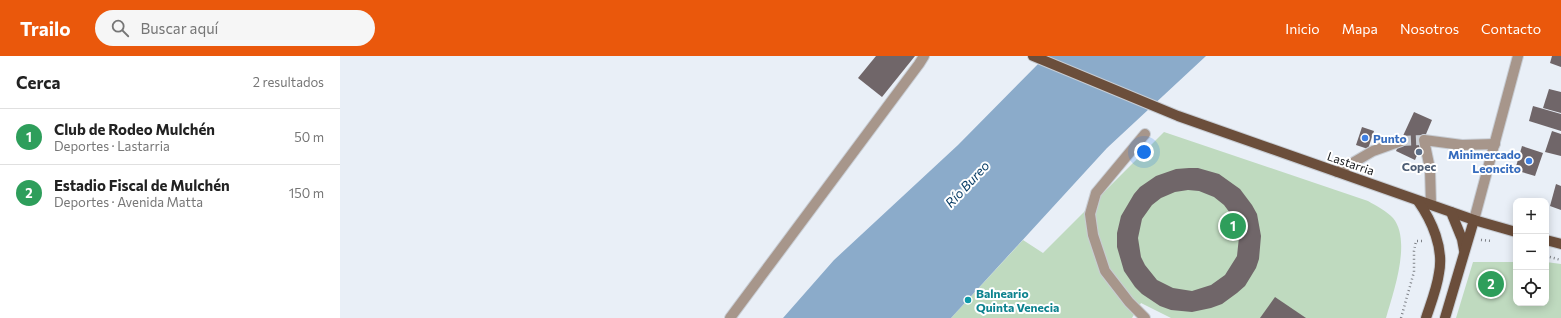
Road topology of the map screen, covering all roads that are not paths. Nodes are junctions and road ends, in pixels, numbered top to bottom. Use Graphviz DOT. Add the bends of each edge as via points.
graph roads {
  1 [pos="924,56"];
  2 [pos="1033,56"];
  3 [pos="1518,56"];
  4 [pos="1145,134"];
  5 [pos="1401,141"];
  6 [pos="1495,144"];
  7 [pos="1337,172"];
  8 [pos="1418,201"];
  9 [pos="1431,205"];
  10 [pos="1451,212"];
  11 [pos="1474,220"];
  12 [pos="1513,231"];
  13 [pos="1549,241"];
  14 [pos="1561,244"];
  15 [pos="1464,254"];
  16 [pos="730,318"];
  17 [pos="1145,318"];
  18 [pos="1426,318"];
  19 [pos="1445,318"];
  1 -- 16 [label="street"];
  2 -- 7 [label="main road, Lastarria" via="1178,116"];
  3 -- 6 [label="street"];
  4 -- 17 [label="street" via="1096,193 1090,214 1093,234 1105,271"];
  5 -- 7 [label="street" via="1373,151"];
  6 -- 9 [label="street" via="1462,145 1424,140 1430,169"];
  6 -- 11 [label="street"];
  7 -- 8 [label="main road, Lastarria"];
  8 -- 9 [label="main road, Lastarria"];
  8 -- 18 [label="main road" via="1427,214 1440,256 1440,272"];
  9 -- 10 [label="main road, Lastarria"];
  10 -- 11 [label="main road, Lastarria"];
  10 -- 15 [label="main road" via="1462,239"];
  11 -- 12 [label="main road, Lastarria"];
  11 -- 15 [label="main road"];
  13 -- 14 [label="main road"];
  15 -- 19 [label="main road"];
}
